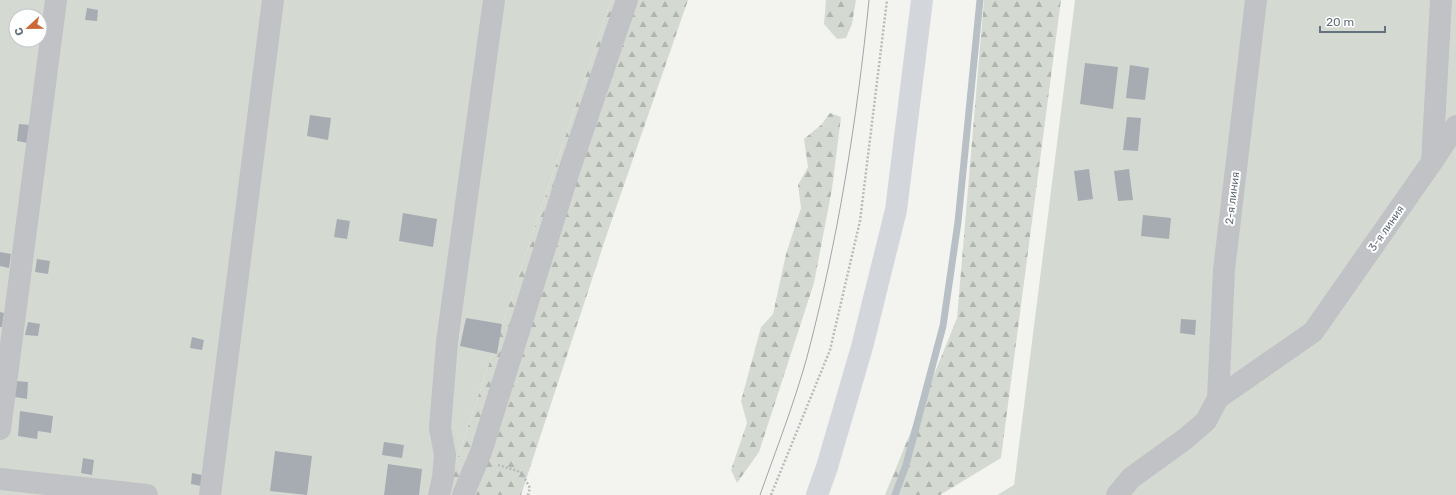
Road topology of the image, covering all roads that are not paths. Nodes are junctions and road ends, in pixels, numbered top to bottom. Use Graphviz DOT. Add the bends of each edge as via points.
graph roads {
  1 [pos="56,0"];
  2 [pos="273,0"];
  3 [pos="494,0"];
  4 [pos="627,0"];
  5 [pos="922,0"];
  6 [pos="1256,0"];
  7 [pos="1441,0"];
  8 [pos="1456,126"];
  9 [pos="1432,162"];
  10 [pos="1218,398"];
  11 [pos="0,430"];
  12 [pos="0,479"];
  13 [pos="147,495"];
  14 [pos="210,495"];
  15 [pos="439,495"];
  16 [pos="463,495"];
  17 [pos="817,495"];
  18 [pos="1117,495"];
  1 -- 11 [label="lane"];
  2 -- 14 [label="lane"];
  3 -- 15 [label="lane" via="447,342 440,428 445,455"];
  4 -- 16 [label="lane" via="568,174 477,460"];
  5 -- 17 [label="main road" via="896,210 862,347"];
  6 -- 10 [label="lane, 2-я линия" via="1224,270"];
  7 -- 9 [label="lane"];
  8 -- 9 [label="lane, 3-я линия"];
  9 -- 10 [label="lane, 3-я линия" via="1313,332"];
  10 -- 18 [label="lane" via="1206,422 1131,478"];
  12 -- 13 [label="lane"];
}
